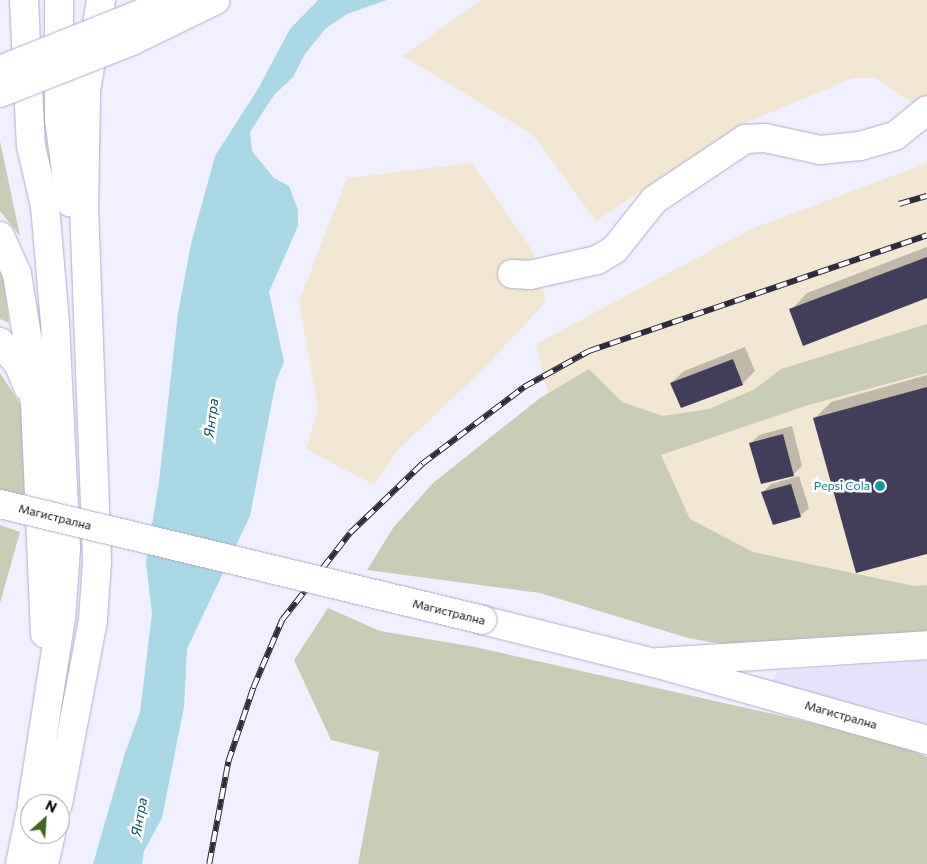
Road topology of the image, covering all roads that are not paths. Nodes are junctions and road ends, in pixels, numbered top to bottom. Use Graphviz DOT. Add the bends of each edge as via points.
graph roads {
  1 [pos="6,0"];
  2 [pos="24,0"];
  3 [pos="59,0"];
  4 [pos="100,0"];
  5 [pos="175,0"];
  6 [pos="216,0"];
  7 [pos="0,70"];
  8 [pos="0,93"];
  9 [pos="927,110"];
  10 [pos="45,206"];
  11 [pos="0,236"];
  12 [pos="512,274"];
  13 [pos="0,342"];
  14 [pos="90,350"];
  15 [pos="35,404"];
  16 [pos="0,504"];
  17 [pos="927,645"];
  18 [pos="655,663"];
  19 [pos="49,707"];
  20 [pos="896,730"];
  21 [pos="927,740"];
  22 [pos="927,746"];
  23 [pos="34,794"];
  24 [pos="60,794"];
  25 [pos="24,844"];
  26 [pos="49,844"];
  27 [pos="20,864"];
  28 [pos="44,864"];
  1 -- 10 [label="main road" via="8,72 18,124"];
  2 -- 10 [label="main road" via="31,146"];
  3 -- 14 [label="main road" via="60,119"];
  4 -- 14 [label="main road" via="86,90 84,211"];
  5 -- 7 [label="main road, bridge"];
  6 -- 8 [label="main road, bridge" via="132,41"];
  9 -- 12 [label="main road" via="895,136 860,146 820,150 765,138 746,139 654,200 615,249 597,260 530,276"];
  10 -- 19 [label="main road" via="55,322 66,550"];
  11 -- 15 [label="main road" via="17,274"];
  13 -- 15 [label="main road" via="19,365"];
  14 -- 24 [label="main road" via="97,561 94,610"];
  15 -- 19 [label="main road"];
  16 -- 18 [label="main road, Магистрална, bridge"];
  17 -- 18 [label="main road"];
  18 -- 20 [label="main road, Магистрална"];
  19 -- 23 [label="main road"];
  20 -- 21 [label="main road, Магистрална"];
  20 -- 22 [label="main road, Магистрална"];
  25 -- 27 [label="main road"];
  26 -- 28 [label="main road"];
}
